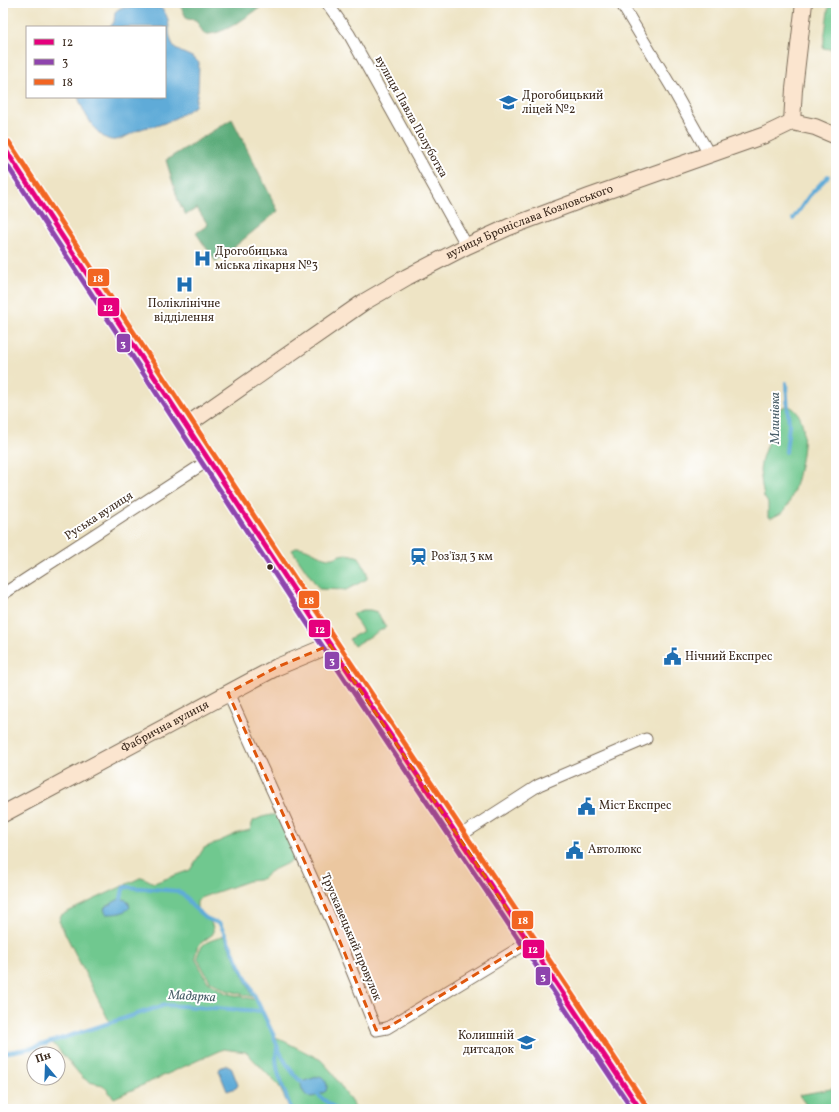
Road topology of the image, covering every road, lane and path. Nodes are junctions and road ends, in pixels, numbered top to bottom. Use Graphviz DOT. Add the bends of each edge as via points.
graph roads {
  1 [pos="327,3"];
  2 [pos="621,3"];
  3 [pos="804,3"];
  4 [pos="792,122"];
  5 [pos="836,136"];
  6 [pos="3,146"];
  7 [pos="710,154"];
  8 [pos="467,246"];
  9 [pos="187,425"];
  10 [pos="209,460"];
  11 [pos="3,594"];
  12 [pos="330,645"];
  13 [pos="228,694"];
  14 [pos="646,739"];
  15 [pos="3,814"];
  16 [pos="458,837"];
  17 [pos="529,942"];
  18 [pos="640,1109"];
  1 -- 8 [label="street, вулиця Павла Полуботка" via="349,34"];
  2 -- 7 [label="street"];
  3 -- 4 [label="street"];
  4 -- 5 [label="street" via="815,127"];
  4 -- 7 [label="street, вулиця Броніслава Козловського" via="765,135"];
  6 -- 9 [label="street"];
  7 -- 8 [label="street, вулиця Броніслава Козловського" via="509,227"];
  8 -- 9 [label="street, вулиця Броніслава Козловського" via="364,302"];
  9 -- 10 [label="street"];
  10 -- 11 [label="street, Руська вулиця"];
  10 -- 12 [label="street"];
  12 -- 13 [label="street, Фабрична вулиця" via="277,667"];
  12 -- 16 [label="street"];
  13 -- 15 [label="street, Фабрична вулиця"];
  13 -- 17 [label="street, Трускавецький провулок" via="332,922 376,1030 386,1028"];
  14 -- 16 [label="street" via="539,785"];
  16 -- 17 [label="street"];
  17 -- 18 [label="street"];
}
